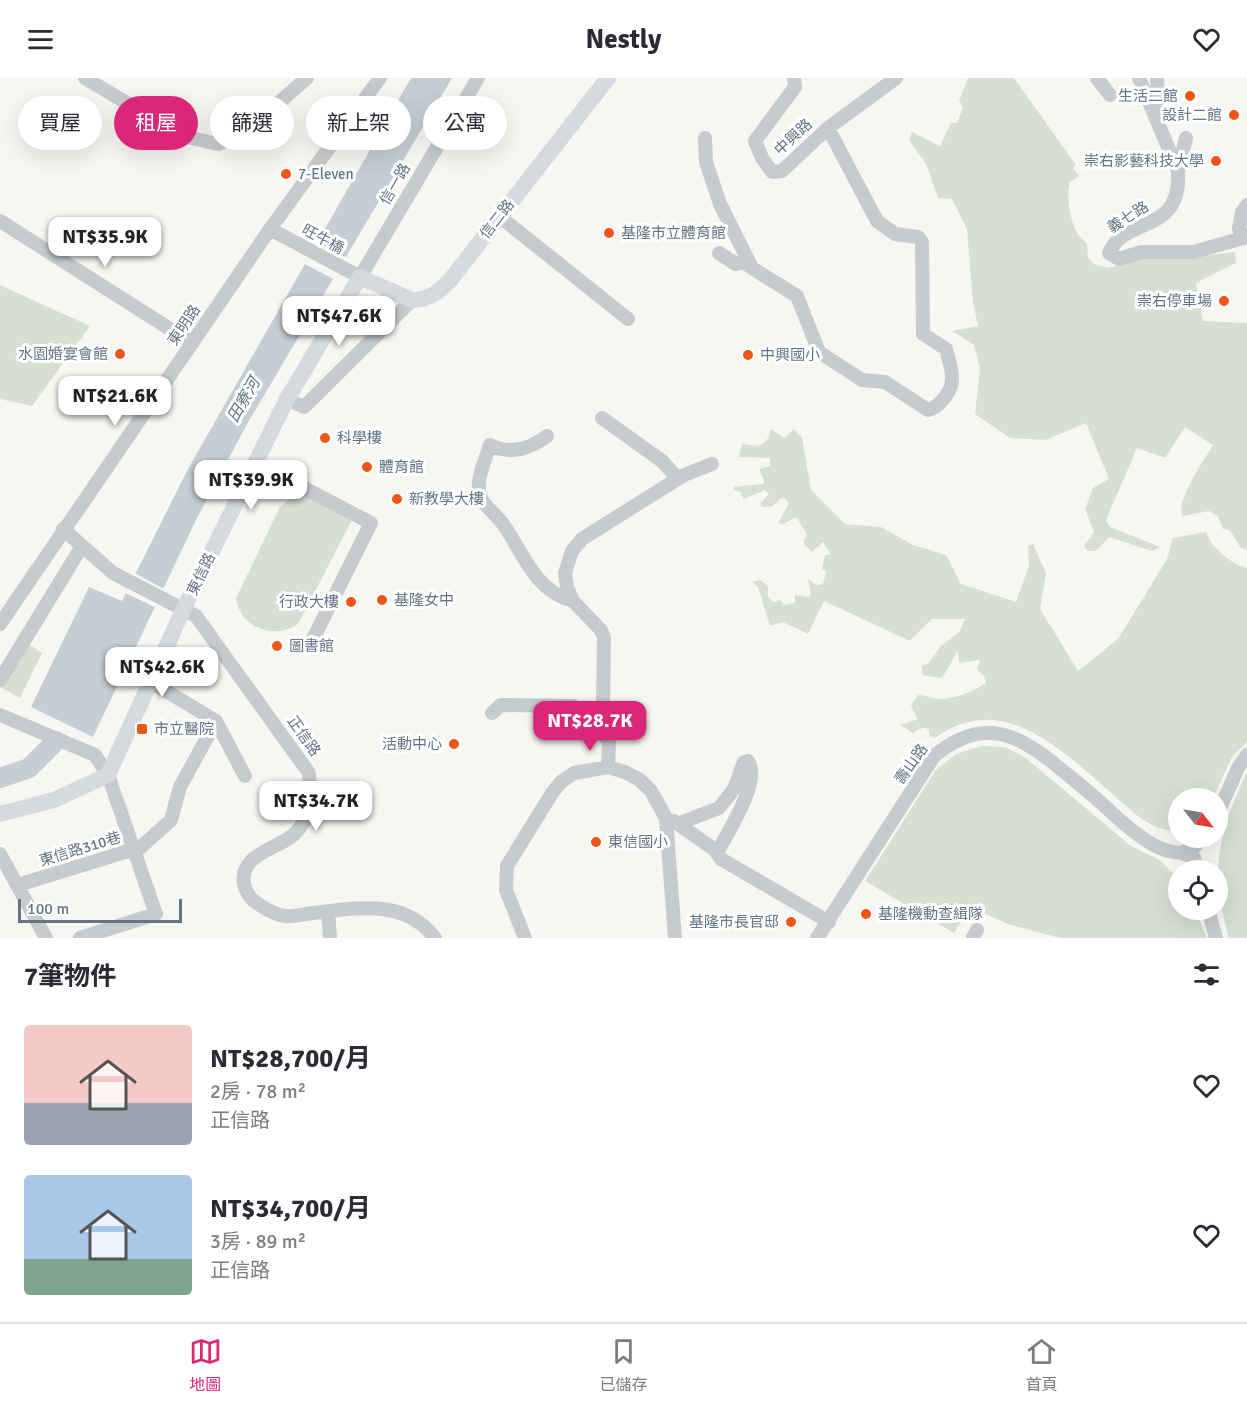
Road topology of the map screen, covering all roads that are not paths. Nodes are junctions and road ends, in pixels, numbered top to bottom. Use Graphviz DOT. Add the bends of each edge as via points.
graph roads {
  1 [pos="85,78"];
  2 [pos="307,78"];
  3 [pos="380,78"];
  4 [pos="478,78"];
  5 [pos="794,78"];
  6 [pos="896,78"];
  7 [pos="1097,78"];
  8 [pos="1139,78"];
  9 [pos="1156,78"];
  10 [pos="605,79"];
  11 [pos="1110,95"];
  12 [pos="828,128"];
  13 [pos="1164,137"];
  14 [pos="705,138"];
  15 [pos="1186,138"];
  16 [pos="1178,171"];
  17 [pos="1247,205"];
  18 [pos="500,216"];
  19 [pos="0,221"];
  20 [pos="270,229"];
  21 [pos="1245,237"];
  22 [pos="719,254"];
  23 [pos="752,268"];
  24 [pos="360,277"];
  25 [pos="412,300"];
  26 [pos="628,319"];
  27 [pos="192,343"];
  28 [pos="287,399"];
  29 [pos="602,418"];
  30 [pos="547,436"];
  31 [pos="256,463"];
  32 [pos="712,464"];
  33 [pos="678,479"];
  34 [pos="63,529"];
  35 [pos="82,546"];
  36 [pos="573,601"];
  37 [pos="184,608"];
  38 [pos="0,624"];
  39 [pos="309,647"];
  40 [pos="0,680"];
  41 [pos="151,682"];
  42 [pos="492,713"];
  43 [pos="0,715"];
  44 [pos="216,721"];
  45 [pos="609,741"];
  46 [pos="1247,755"];
  47 [pos="608,768"];
  48 [pos="108,776"];
  49 [pos="245,776"];
  50 [pos="1228,790"];
  51 [pos="0,814"];
  52 [pos="666,818"];
  53 [pos="680,823"];
  54 [pos="1186,848"];
  55 [pos="135,850"];
  56 [pos="1178,852"];
  57 [pos="0,854"];
  58 [pos="717,854"];
  59 [pos="1190,860"];
  60 [pos="18,885"];
  61 [pos="328,911"];
  62 [pos="1211,920"];
  63 [pos="829,922"];
  64 [pos="106,934"];
  65 [pos="46,938"];
  66 [pos="80,938"];
  67 [pos="330,938"];
  68 [pos="435,938"];
  69 [pos="525,938"];
  70 [pos="675,938"];
  71 [pos="817,938"];
  72 [pos="1216,938"];
  1 -- 2 [label="street" via="182,136 218,144 244,133"];
  3 -- 20 [label="street, 東明路"];
  4 -- 24 [label="street, 信一路"];
  5 -- 12 [label="street, 中興路" via="795,87 755,141 762,158 772,172 782,171"];
  6 -- 12 [label="street, 中興路"];
  7 -- 11 [label="street"];
  8 -- 13 [label="street, 義七路"];
  9 -- 13 [label="street"];
  10 -- 18 [label="main road, 信二路"];
  12 -- 23 [label="street" via="877,221 895,234 918,237 922,242 923,334 946,349 952,378 939,406 928,410 885,382 862,380 819,352 797,296"];
  13 -- 16 [label="street, 義七路"];
  14 -- 23 [label="street" via="706,162 720,204"];
  15 -- 16 [label="street"];
  16 -- 21 [label="street, 義七路" via="1174,204 1117,242 1108,254 1112,258 1141,252 1193,252"];
  17 -- 21 [label="street" via="1239,229"];
  18 -- 25 [label="main road, 信二路" via="445,285 430,297"];
  18 -- 26 [label="street"];
  19 -- 27 [label="street"];
  20 -- 24 [label="street, 旺牛橋"];
  20 -- 27 [label="street, 東明路"];
  22 -- 23 [label="street"];
  24 -- 25 [label="main road"];
  24 -- 28 [label="main road, 東信路"];
  25 -- 28 [label="street" via="304,407"];
  27 -- 34 [label="street, 東明路"];
  28 -- 31 [label="main road, 東信路"];
  29 -- 33 [label="street" via="662,461"];
  30 -- 36 [label="street" via="515,451 490,445 480,478 480,495 504,525 531,571 548,588"];
  31 -- 37 [label="main road, 東信路"];
  31 -- 39 [label="street" via="371,523"];
  32 -- 33 [label="street"];
  33 -- 36 [label="street" via="576,545 565,573"];
  34 -- 35 [label="street"];
  34 -- 38 [label="street, 東明路"];
  35 -- 37 [label="street" via="101,565"];
  35 -- 40 [label="street"];
  36 -- 45 [label="street" via="604,638 603,705"];
  37 -- 41 [label="main road, 東信路"];
  37 -- 61 [label="street, 正信路" via="196,616 309,773 307,818 291,837 264,850 247,868 244,879 249,897 284,916"];
  41 -- 44 [label="street"];
  41 -- 48 [label="main road, 東信路"];
  42 -- 45 [label="street" via="501,705 573,706 584,712"];
  43 -- 48 [label="street" via="95,755"];
  44 -- 49 [label="street"];
  44 -- 55 [label="street, 東信路310巷" via="180,787 171,820"];
  45 -- 47 [label="street"];
  46 -- 50 [label="street"];
  47 -- 52 [label="street" via="625,771 640,780"];
  47 -- 69 [label="street" via="574,773 561,782 507,866 506,890"];
  48 -- 51 [label="main road" via="54,800"];
  48 -- 55 [label="street"];
  52 -- 53 [label="street"];
  52 -- 70 [label="street"];
  53 -- 58 [label="street"];
  53 -- 58 [label="street" via="720,808 748,761 753,771 748,792"];
  54 -- 56 [label="street"];
  55 -- 60 [label="street, 東信路310巷"];
  55 -- 64 [label="street" via="156,914"];
  56 -- 59 [label="street, 壽山路"];
  56 -- 63 [label="street, 壽山路" via="1153,844 1136,833 1026,742 1003,734 976,734 953,742 934,756"];
  57 -- 60 [label="street"];
  58 -- 63 [label="street"];
  60 -- 65 [label="street"];
  61 -- 67 [label="street"];
  61 -- 68 [label="street, 正信路" via="362,907 400,912 428,928"];
  62 -- 72 [label="street"];
  63 -- 71 [label="street, 壽山路"];
  64 -- 66 [label="street"];
}
